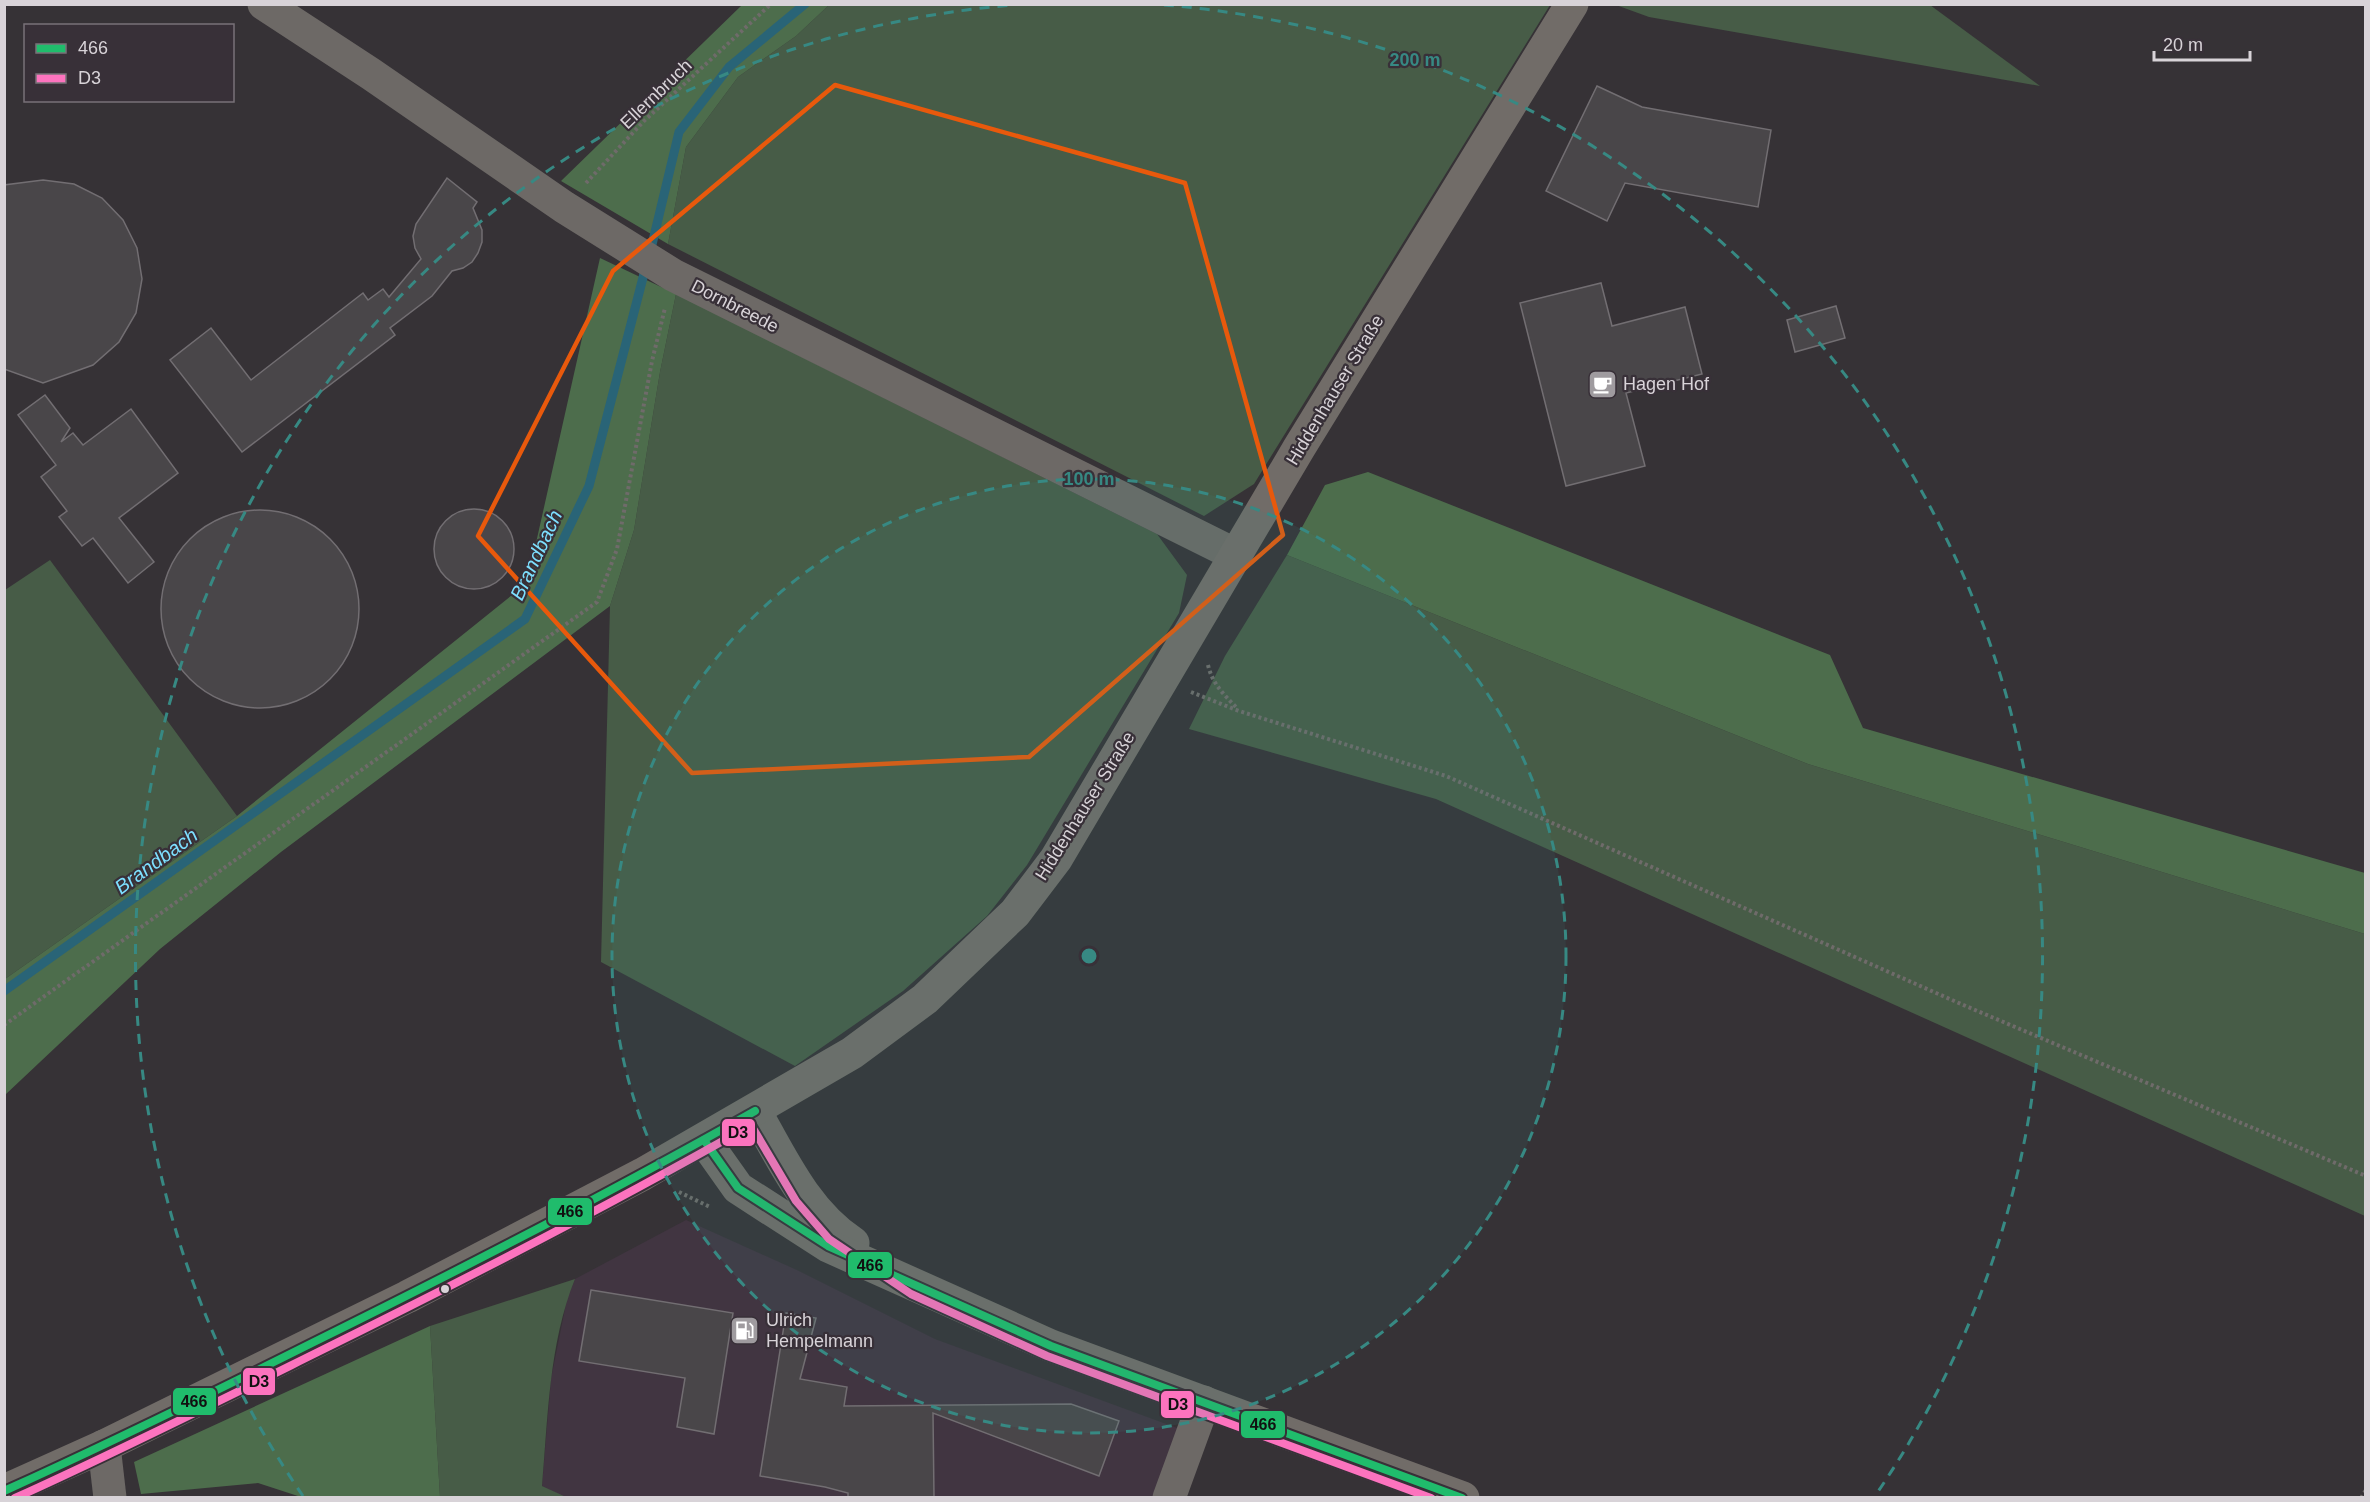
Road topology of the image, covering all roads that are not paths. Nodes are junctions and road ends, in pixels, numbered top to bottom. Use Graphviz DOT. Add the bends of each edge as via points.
graph roads {
  1 [pos="264,4"];
  2 [pos="1572,4"];
  3 [pos="1236,555"];
  4 [pos="755,1111"];
  5 [pos="704,1140"];
  6 [pos="916,1285"];
  7 [pos="1204,1402"];
  8 [pos="104,1446"];
  9 [pos="4,1491"];
  10 [pos="110,1497"];
  11 [pos="1169,1497"];
  12 [pos="1463,1497"];
  1 -- 3 [label="street, Dornbreede" via="564,207 674,275"];
  2 -- 3 [label="main road, Hiddenhauser Straße"];
  3 -- 4 [label="main road, Hiddenhauser Straße" via="1056,859 1015,913 925,999 852,1053"];
  4 -- 5 [label="main road, Hiddenhauser Straße"];
  4 -- 6 [label="main road" via="804,1195 837,1232"];
  5 -- 6 [label="main road" via="738,1188 828,1246"];
  5 -- 8 [label="main road, Hiddenhauser Straße" via="407,1297"];
  6 -- 7 [label="main road" via="1051,1346"];
  7 -- 11 [label="street"];
  7 -- 12 [label="main road"];
  8 -- 9 [label="main road, Hiddenhauser Straße"];
  8 -- 10 [label="street"];
}
